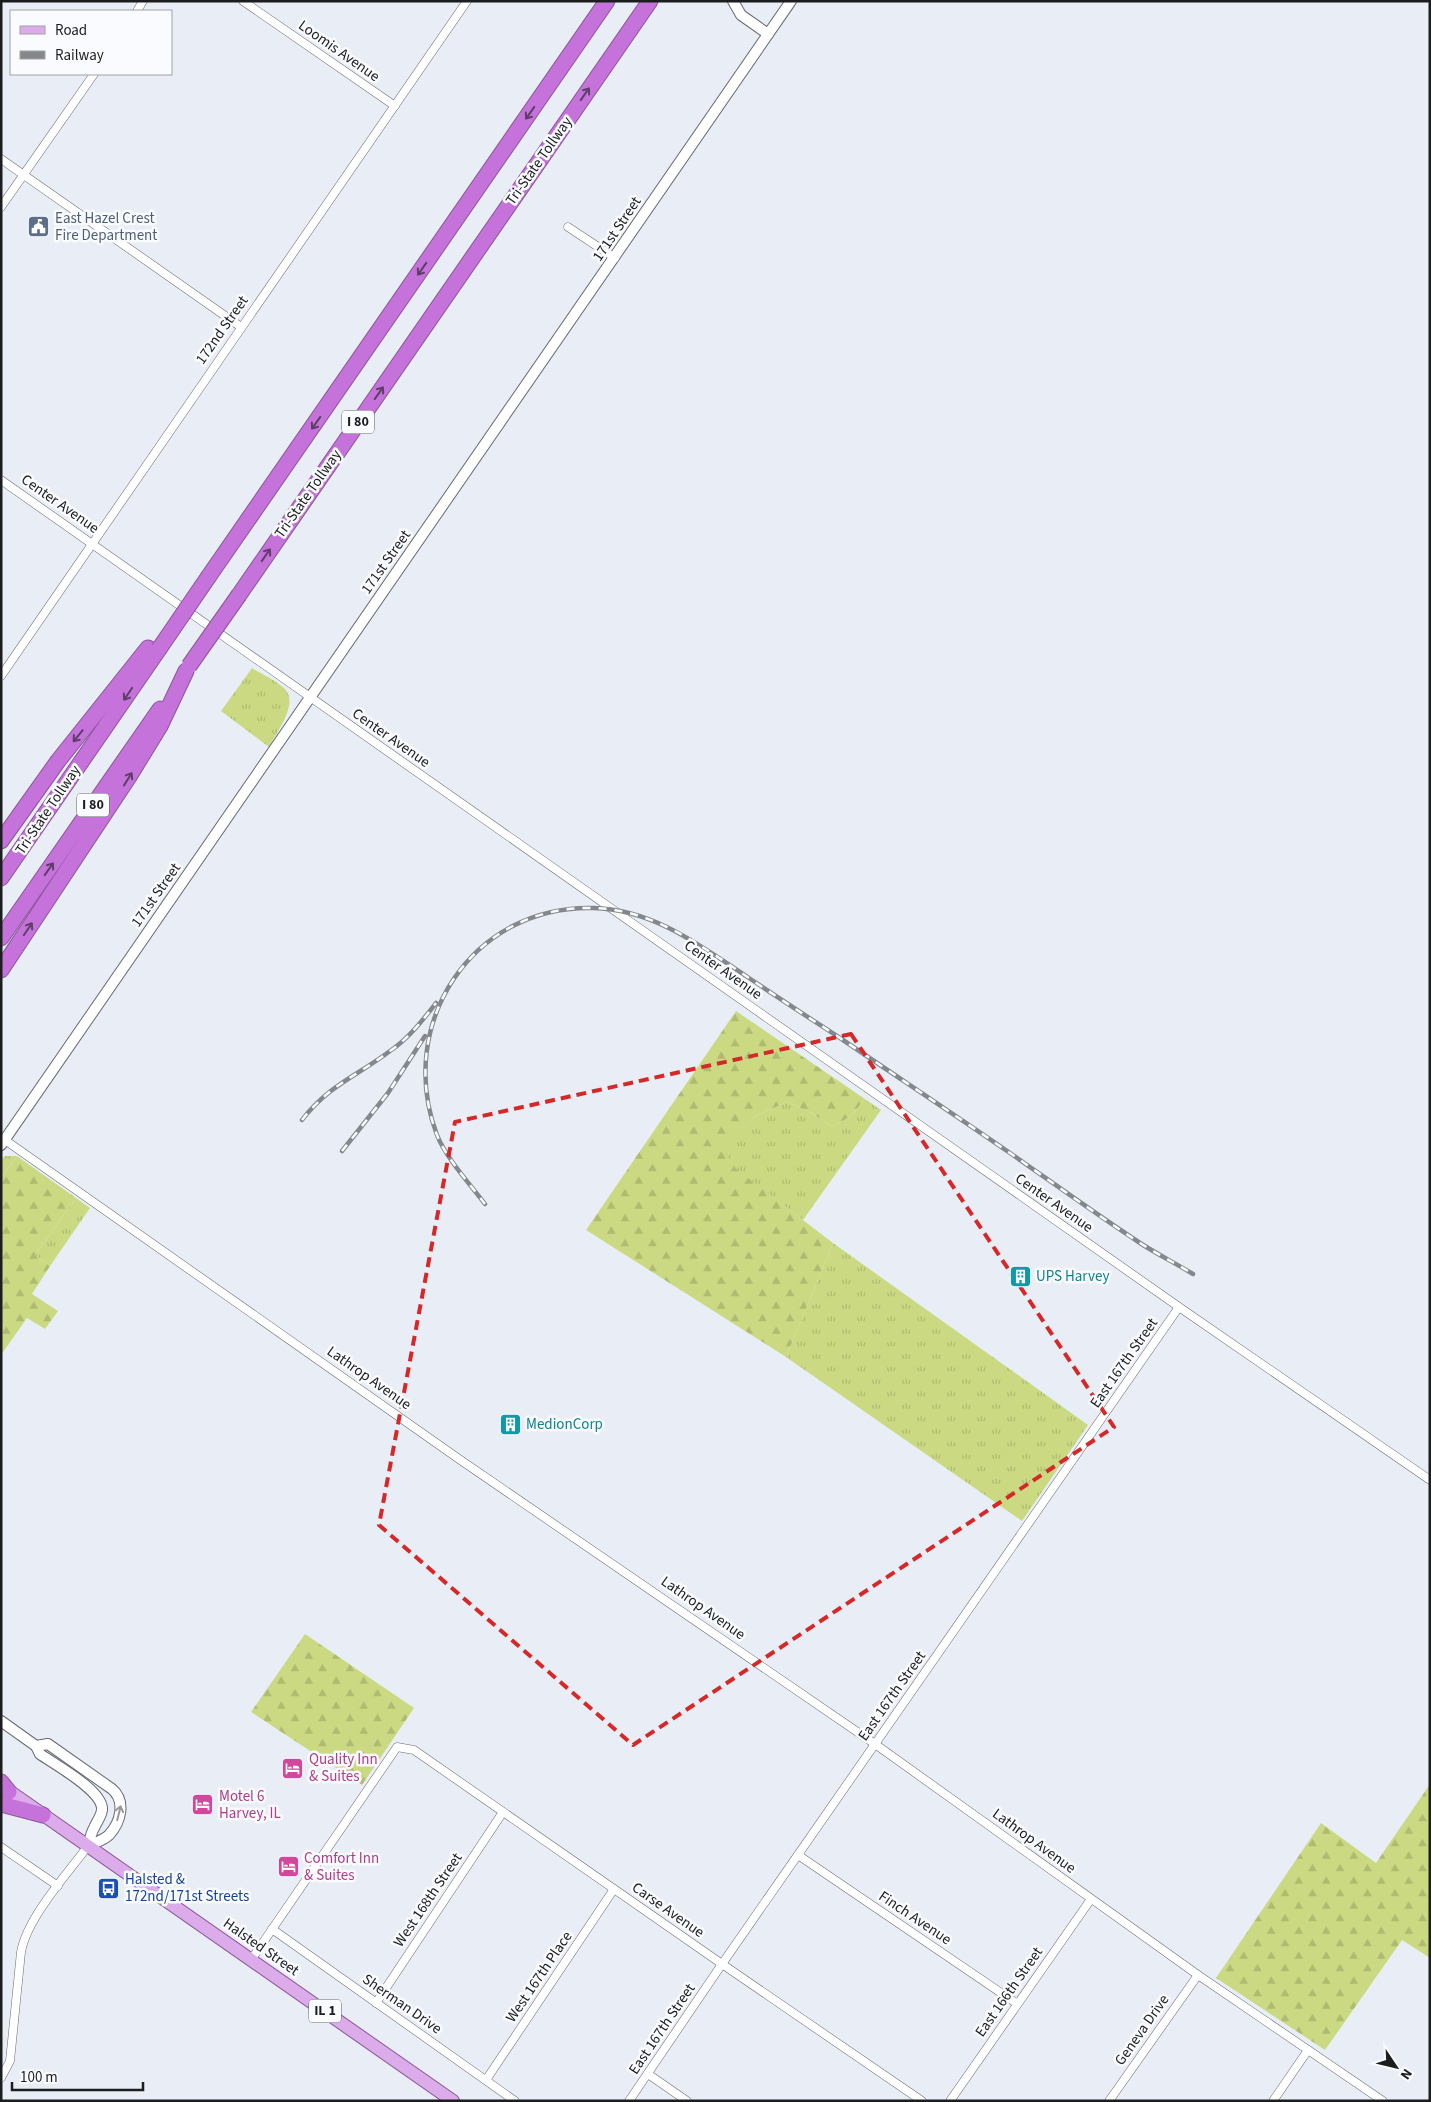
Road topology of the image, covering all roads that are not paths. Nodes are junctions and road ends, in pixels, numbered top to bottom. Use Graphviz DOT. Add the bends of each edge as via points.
graph roads {
  1 [pos="243,1"];
  2 [pos="467,1"];
  3 [pos="607,1"];
  4 [pos="650,1"];
  5 [pos="733,1"];
  6 [pos="791,1"];
  7 [pos="768,34"];
  8 [pos="93,75"];
  9 [pos="395,106"];
  10 [pos="1,159"];
  11 [pos="24,175"];
  12 [pos="1,207"];
  13 [pos="568,227"];
  14 [pos="615,258"];
  15 [pos="241,327"];
  16 [pos="1,480"];
  17 [pos="92,543"];
  18 [pos="156,646"];
  19 [pos="187,669"];
  20 [pos="1,676"];
  21 [pos="311,699"];
  22 [pos="1,841"];
  23 [pos="1,878"];
  24 [pos="1,938"];
  25 [pos="1,970"];
  26 [pos="3,1142"];
  27 [pos="1179,1307"];
  28 [pos="1430,1480"];
  29 [pos="1,1720"];
  30 [pos="875,1744"];
  31 [pos="36,1746"];
  32 [pos="3,1791"];
  33 [pos="503,1812"];
  34 [pos="43,1815"];
  35 [pos="88,1846"];
  36 [pos="1,1847"];
  37 [pos="798,1855"];
  38 [pos="58,1886"];
  39 [pos="614,1889"];
  40 [pos="1091,1899"];
  41 [pos="272,1930"];
  42 [pos="251,1960"];
  43 [pos="722,1964"];
  44 [pos="1198,1975"];
  45 [pos="376,2003"];
  46 [pos="1016,2004"];
  47 [pos="1308,2050"];
  48 [pos="648,2074"];
  49 [pos="1,2078"];
  50 [pos="486,2080"];
  51 [pos="453,2101"];
  52 [pos="515,2101"];
  53 [pos="629,2101"];
  54 [pos="686,2101"];
  55 [pos="922,2101"];
  56 [pos="950,2101"];
  57 [pos="1109,2101"];
  58 [pos="1273,2101"];
  59 [pos="1383,2101"];
  1 -- 9 [label="street, Loomis Avenue"];
  2 -- 9 [label="street, 172nd Street"];
  3 -- 18 [label="highway, Tri-State Tollway / I 80, one-way, bridge" via="207,580"];
  19 -- 4 [label="highway, Tri-State Tollway / I 80, one-way, bridge"];
  5 -- 7 [label="street" via="741,15"];
  6 -- 7 [label="street, 171st Street"];
  7 -- 14 [label="street, 171st Street"];
  8 -- 11 [label="street"];
  9 -- 15 [label="street, 172nd Street"];
  10 -- 11 [label="street"];
  11 -- 12 [label="street"];
  11 -- 15 [label="street"];
  13 -- 14 [label="street"];
  14 -- 21 [label="street, 171st Street"];
  15 -- 17 [label="street, 172nd Street"];
  16 -- 17 [label="street, Center Avenue"];
  17 -- 20 [label="street, 172nd Street"];
  17 -- 21 [label="street, Center Avenue"];
  18 -- 22 [label="highway, one-way" via="58,761"];
  18 -- 23 [label="highway, Tri-State Tollway / I 80, one-way"];
  24 -- 19 [label="highway, Tri-State Tollway / I 80, one-way"];
  25 -- 19 [label="highway, one-way" via="130,775 160,726"];
  21 -- 26 [label="street, 171st Street"];
  21 -- 27 [label="street, Center Avenue"];
  26 -- 30 [label="street, Lathrop Avenue"];
  27 -- 28 [label="street, Center Avenue"];
  27 -- 30 [label="street, East 167th Street"];
  29 -- 31 [label="street"];
  30 -- 37 [label="street, East 167th Street"];
  30 -- 40 [label="street, Lathrop Avenue"];
  31 -- 35 [label="street" via="40,1754 91,1789 102,1802 100,1817"];
  35 -- 31 [label="street, one-way" via="108,1836 114,1827 120,1812 119,1798 112,1789 48,1744"];
  32 -- 34 [label="highway"];
  33 -- 39 [label="street, Carse Avenue"];
  33 -- 41 [label="street, Carse Avenue" via="414,1750 397,1747"];
  33 -- 45 [label="street, West 168th Street"];
  34 -- 35 [label="main road, Halsted Street / IL 1"];
  35 -- 38 [label="street"];
  35 -- 42 [label="main road, Halsted Street / IL 1"];
  36 -- 38 [label="street"];
  37 -- 43 [label="street, East 167th Street"];
  37 -- 46 [label="street, Finch Avenue"];
  38 -- 49 [label="street" via="22,1945 10,2062"];
  39 -- 43 [label="street, Carse Avenue"];
  39 -- 50 [label="street, West 167th Place"];
  40 -- 44 [label="street, Lathrop Avenue"];
  40 -- 46 [label="street, East 166th Street"];
  41 -- 42 [label="street"];
  41 -- 45 [label="street, Sherman Drive"];
  42 -- 51 [label="main road, Halsted Street / IL 1"];
  43 -- 48 [label="street, East 167th Street"];
  43 -- 55 [label="street, Carse Avenue"];
  44 -- 47 [label="street, Lathrop Avenue"];
  44 -- 57 [label="street, Geneva Drive"];
  45 -- 50 [label="street, Sherman Drive"];
  46 -- 56 [label="street, East 166th Street"];
  47 -- 58 [label="street"];
  47 -- 59 [label="street, Lathrop Avenue"];
  48 -- 53 [label="street, East 167th Street"];
  48 -- 54 [label="street"];
  50 -- 52 [label="street, Sherman Drive"];
}
